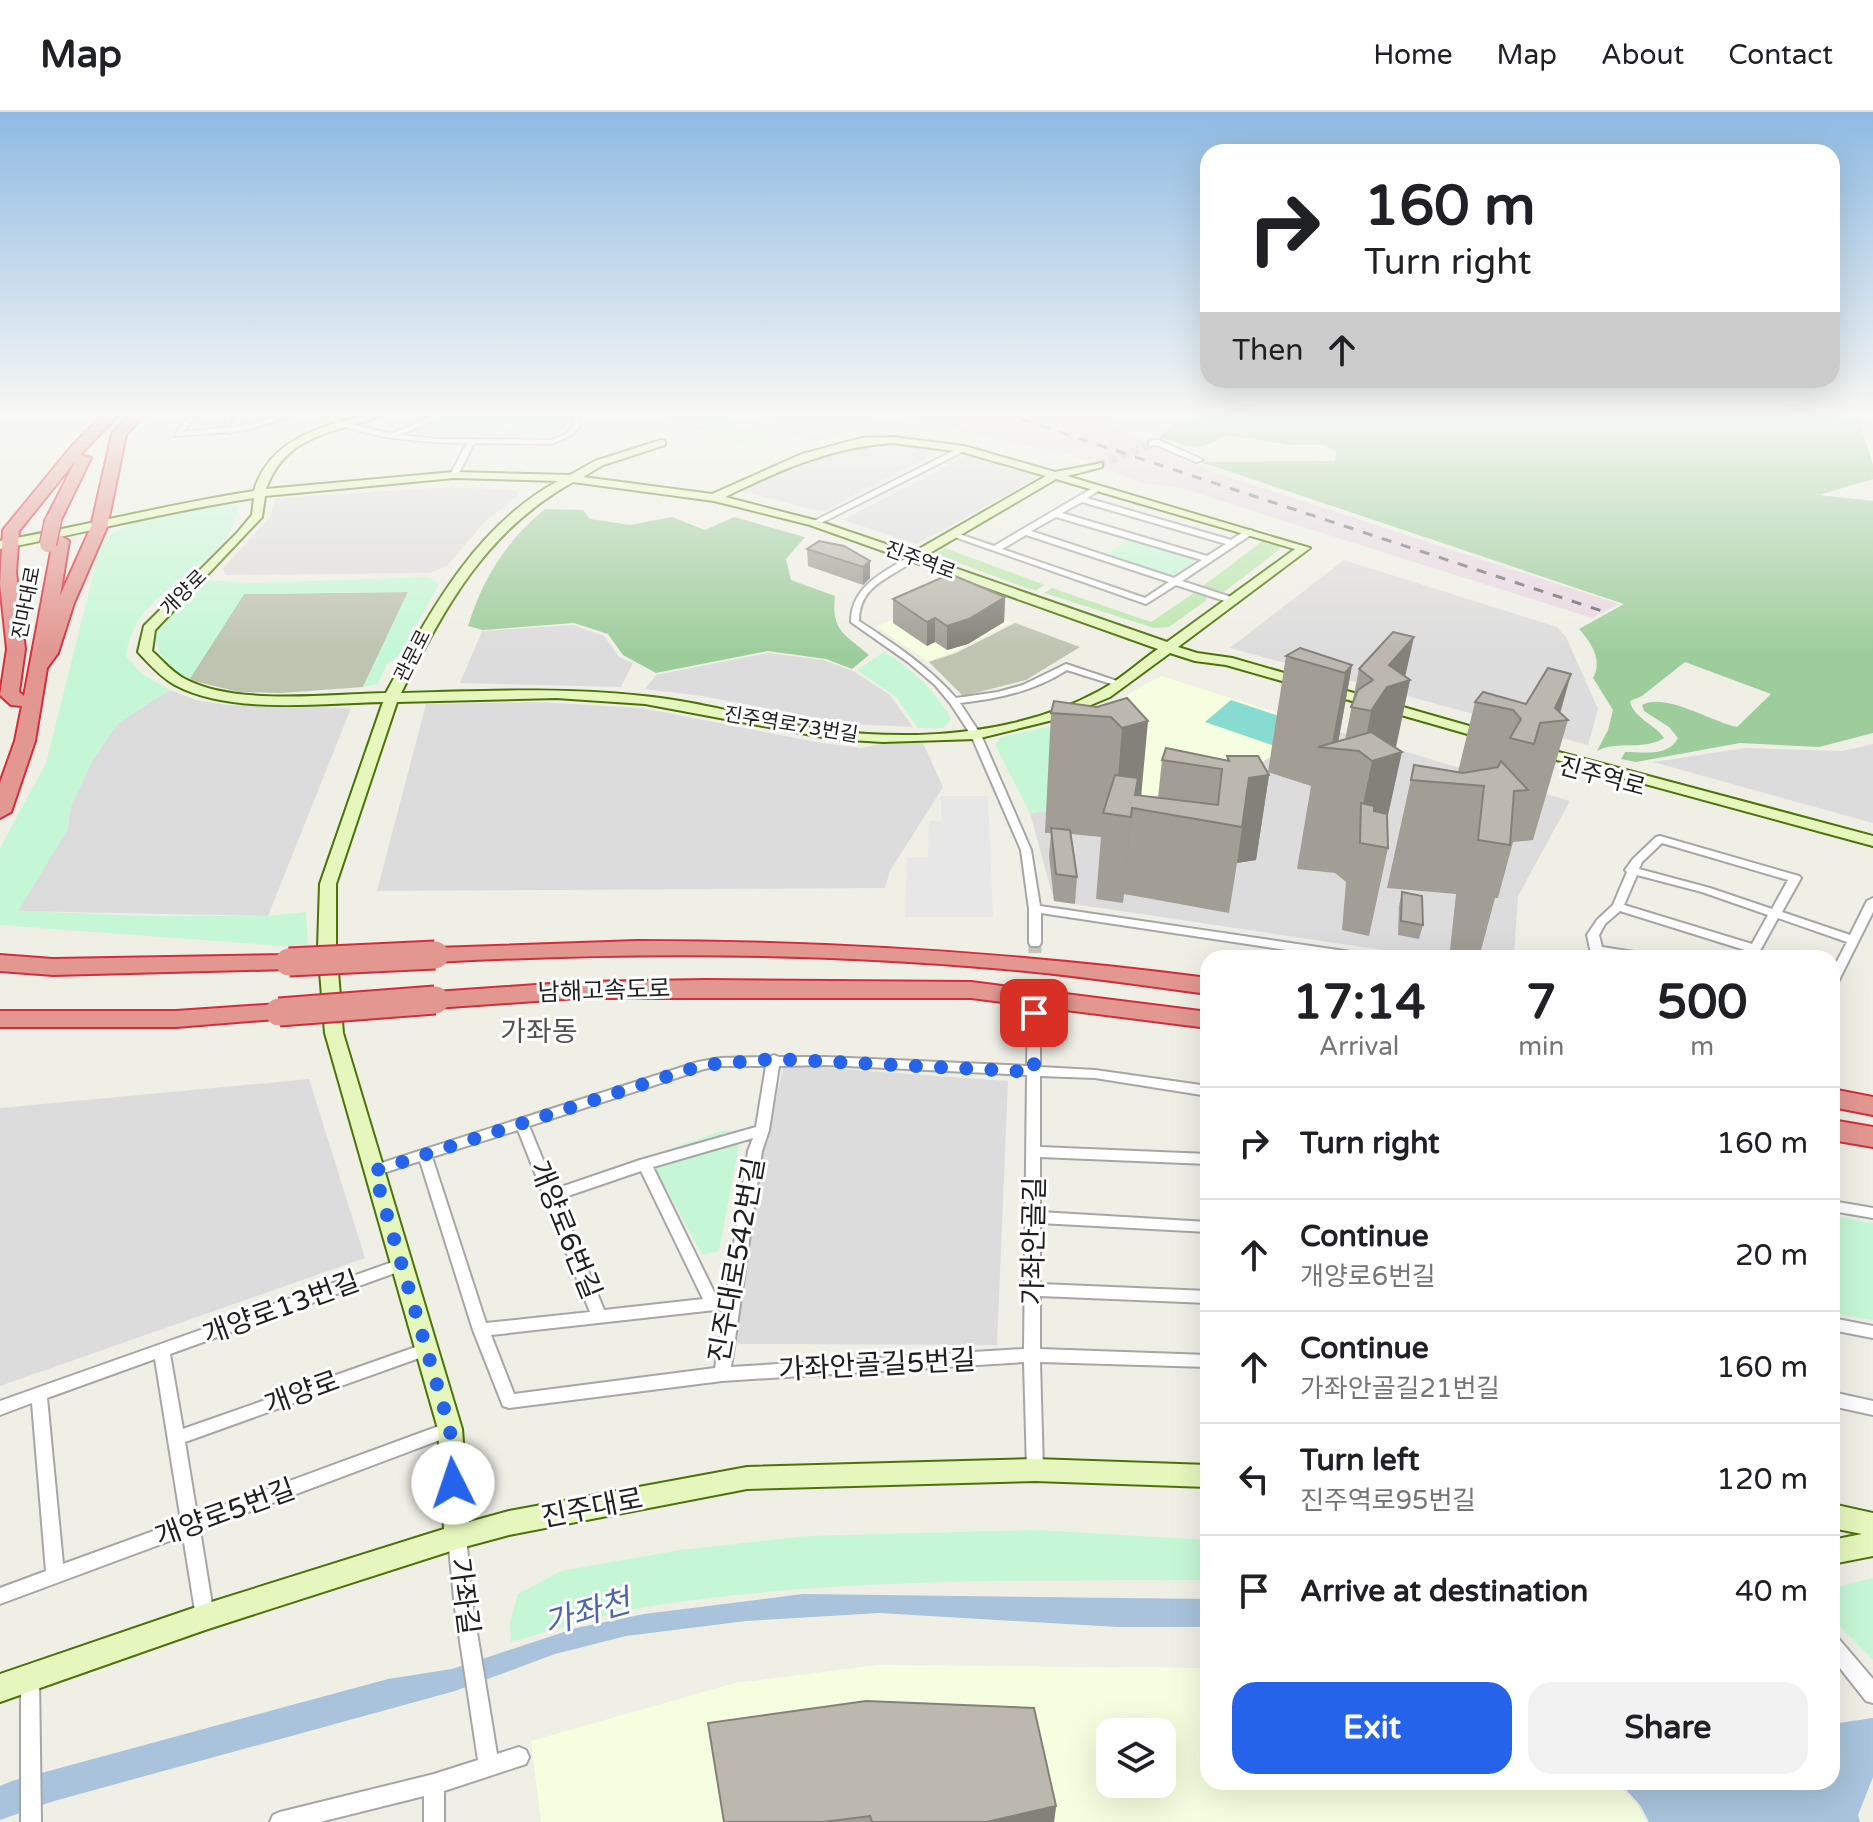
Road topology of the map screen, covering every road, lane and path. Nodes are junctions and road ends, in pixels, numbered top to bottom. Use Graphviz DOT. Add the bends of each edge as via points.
graph roads {
  1 [pos="44,493"];
  2 [pos="68,493"];
  3 [pos="75,493"];
  4 [pos="106,493"];
  5 [pos="257,493"];
  6 [pos="547,493"];
  7 [pos="676,493"];
  8 [pos="725,493"];
  9 [pos="875,493"];
  10 [pos="1025,493"];
  11 [pos="1091,493"];
  12 [pos="1115,493"];
  13 [pos="714,498"];
  14 [pos="1081,499"];
  15 [pos="1055,514"];
  16 [pos="60,520"];
  17 [pos="814,523"];
  18 [pos="99,527"];
  19 [pos="1025,532"];
  20 [pos="1249,532"];
  21 [pos="953,535"];
  22 [pos="54,543"];
  23 [pos="1232,543"];
  24 [pos="3,546"];
  25 [pos="996,549"];
  26 [pos="913,558"];
  27 [pos="1208,559"];
  28 [pos="1175,582"];
  29 [pos="1234,601"];
  30 [pos="1170,649"];
  31 [pos="37,669"];
  32 [pos="1121,684"];
  33 [pos="392,696"];
  34 [pos="18,701"];
  35 [pos="954,701"];
  36 [pos="976,735"];
  37 [pos="1510,747"];
  38 [pos="0,773"];
  39 [pos="0,812"];
  40 [pos="1873,841"];
  41 [pos="1873,853"];
  42 [pos="1631,870"];
  43 [pos="1873,901"];
  44 [pos="1618,907"];
  45 [pos="1035,909"];
  46 [pos="1775,913"];
  47 [pos="1854,940"];
  48 [pos="1035,943"];
  49 [pos="1311,950"];
  50 [pos="1596,950"];
  51 [pos="1741,950"];
  52 [pos="1754,950"];
  53 [pos="0,963"];
  54 [pos="1840,967"];
  55 [pos="1200,985"];
  56 [pos="1034,1013"];
  57 [pos="0,1019"];
  58 [pos="1200,1019"];
  59 [pos="774,1059"];
  60 [pos="1034,1072"];
  61 [pos="1200,1090"];
  62 [pos="1840,1100"];
  63 [pos="1873,1106"];
  64 [pos="522,1124"];
  65 [pos="762,1130"];
  66 [pos="1840,1131"];
  67 [pos="1873,1137"];
  68 [pos="1035,1152"];
  69 [pos="425,1156"];
  70 [pos="1200,1159"];
  71 [pos="645,1164"];
  72 [pos="374,1171"];
  73 [pos="551,1196"];
  74 [pos="1840,1207"];
  75 [pos="1873,1213"];
  76 [pos="1034,1217"];
  77 [pos="1200,1227"];
  78 [pos="401,1265"];
  79 [pos="1033,1290"];
  80 [pos="1200,1297"];
  81 [pos="731,1302"];
  82 [pos="713,1304"];
  83 [pos="599,1316"];
  84 [pos="1840,1326"];
  85 [pos="481,1330"];
  86 [pos="1873,1332"];
  87 [pos="427,1349"];
  88 [pos="162,1351"];
  89 [pos="1032,1355"];
  90 [pos="1200,1361"];
  91 [pos="722,1374"];
  92 [pos="39,1394"];
  93 [pos="1840,1401"];
  94 [pos="0,1408"];
  95 [pos="1873,1408"];
  96 [pos="450,1429"];
  97 [pos="177,1438"];
  98 [pos="1035,1470"];
  99 [pos="1200,1476"];
  100 [pos="1840,1518"];
  101 [pos="192,1525"];
  102 [pos="1873,1525"];
  103 [pos="457,1537"];
  104 [pos="1873,1544"];
  105 [pos="1840,1550"];
  106 [pos="55,1575"];
  107 [pos="0,1596"];
  108 [pos="205,1617"];
  109 [pos="1840,1654"];
  110 [pos="30,1678"];
  111 [pos="0,1688"];
  112 [pos="1873,1694"];
  113 [pos="519,1757"];
  114 [pos="489,1767"];
  115 [pos="434,1784"];
  116 [pos="31,1822"];
  117 [pos="280,1822"];
  118 [pos="434,1822"];
  1 -- 24 [label="highway"];
  2 -- 16 [label="highway"];
  3 -- 16 [label="highway"];
  4 -- 18 [label="highway"];
  5 -- 18 [label="street, 진주역로"];
  5 -- 33 [label="street, 개양로" via="258,515 149,629 145,652 177,681 203,692 263,700"];
  6 -- 33 [label="street, 관문로" via="483,546 442,602"];
  7 -- 13 [label="street, 진주역로"];
  8 -- 13 [label="street"];
  9 -- 17 [label="street"];
  10 -- 21 [label="street"];
  11 -- 14 [label="street"];
  12 -- 20 [label="street"];
  13 -- 17 [label="street, 진주역로"];
  14 -- 15 [label="street"];
  14 -- 23 [label="street"];
  15 -- 19 [label="street"];
  15 -- 27 [label="street"];
  16 -- 22 [label="highway, bridge"];
  17 -- 26 [label="street, 진주역로"];
  18 -- 24 [label="street, 진주역로"];
  18 -- 31 [label="highway" via="49,653"];
  19 -- 25 [label="street"];
  19 -- 28 [label="street"];
  20 -- 23 [label="street"];
  20 -- 29 [label="street, 진주역로73번길" via="1304,548"];
  21 -- 25 [label="street"];
  21 -- 26 [label="street"];
  22 -- 31 [label="highway, 진마대로"];
  22 -- 34 [label="highway, 진마대로"];
  23 -- 27 [label="street"];
  24 -- 34 [label="highway" via="17,644 9,694"];
  25 -- 28 [label="street" via="1146,601"];
  26 -- 30 [label="street, 진주역로"];
  26 -- 35 [label="street" via="860,594 855,622 911,660"];
  27 -- 28 [label="street"];
  28 -- 29 [label="street"];
  29 -- 30 [label="street, 진주역로73번길"];
  30 -- 32 [label="street, 진주역로73번길"];
  30 -- 37 [label="street, 진주역로" via="1215,670"];
  31 -- 39 [label="highway, 진마대로" via="25,741"];
  32 -- 35 [label="street" via="1066,667 1025,689"];
  32 -- 36 [label="street, 진주역로73번길" via="1052,716"];
  33 -- 36 [label="street, 진주역로73번길" via="556,694 645,700 833,735"];
  33 -- 72 [label="street, 관문로" via="328,884 334,1033"];
  34 -- 38 [label="highway, 진마대로"];
  35 -- 36 [label="street"];
  36 -- 45 [label="street" via="1026,850"];
  37 -- 40 [label="street, 진주역로"];
  37 -- 41 [label="street, 진주역로"];
  42 -- 44 [label="street"];
  42 -- 46 [label="street"];
  42 -- 46 [label="street" via="1660,839 1795,878"];
  43 -- 47 [label="street"];
  44 -- 50 [label="street" via="1593,935"];
  44 -- 51 [label="street"];
  45 -- 48 [label="street"];
  45 -- 49 [label="street"];
  46 -- 47 [label="street"];
  46 -- 52 [label="street"];
  47 -- 54 [label="street"];
  53 -- 55 [label="highway, 남해고속도로, bridge" via="53,967 289,962 562,947 813,950 976,959"];
  56 -- 60 [label="street, 가좌안골길"];
  57 -- 58 [label="highway, 남해고속도로, bridge" via="162,1019 578,990 705,988 971,990"];
  59 -- 60 [label="street"];
  59 -- 64 [label="street" via="703,1065"];
  59 -- 65 [label="street, 진주대로542번길"];
  60 -- 61 [label="street" via="1095,1074"];
  60 -- 68 [label="street, 가좌안골길"];
  62 -- 63 [label="highway"];
  64 -- 69 [label="street"];
  64 -- 73 [label="street, 개양로6번길"];
  65 -- 71 [label="street, 진주대로542번길"];
  65 -- 81 [label="street, 진주대로542번길"];
  66 -- 67 [label="highway"];
  68 -- 70 [label="street"];
  68 -- 76 [label="street, 가좌안골길"];
  69 -- 72 [label="street"];
  69 -- 85 [label="street"];
  71 -- 73 [label="street, 진주대로542번길"];
  71 -- 82 [label="street, 진주대로542번길"];
  72 -- 78 [label="street"];
  73 -- 83 [label="street, 개양로6번길"];
  74 -- 75 [label="street"];
  76 -- 77 [label="street"];
  76 -- 79 [label="street, 가좌안골길"];
  78 -- 87 [label="street"];
  78 -- 88 [label="street, 개양로13번길"];
  79 -- 80 [label="street"];
  79 -- 89 [label="street, 가좌안골길"];
  81 -- 82 [label="street"];
  81 -- 91 [label="street, 진주대로542번길"];
  82 -- 83 [label="street"];
  83 -- 85 [label="street, 개양로6번길"];
  84 -- 86 [label="street"];
  85 -- 91 [label="street, 진주대로542번길" via="509,1401"];
  87 -- 96 [label="street"];
  87 -- 97 [label="street, 개양로"];
  88 -- 92 [label="street, 개양로13번길"];
  88 -- 97 [label="street"];
  89 -- 90 [label="street, 가좌안골길5번길"];
  89 -- 91 [label="street, 가좌안골길5번길"];
  89 -- 98 [label="street, 가좌안골길"];
  92 -- 94 [label="street, 개양로13번길"];
  92 -- 106 [label="street"];
  93 -- 95 [label="street"];
  96 -- 101 [label="street, 개양로5번길"];
  96 -- 103 [label="street"];
  97 -- 101 [label="street"];
  98 -- 99 [label="street, 진주대로"];
  98 -- 103 [label="street, 진주대로" via="747,1478"];
  100 -- 102 [label="street"];
  101 -- 106 [label="street, 개양로5번길"];
  101 -- 108 [label="street"];
  103 -- 108 [label="street, 진주대로"];
  103 -- 114 [label="street, 가좌길"];
  104 -- 105 [label="street"];
  106 -- 107 [label="street, 개양로5번길"];
  108 -- 110 [label="street, 진주대로"];
  109 -- 112 [label="street"];
  110 -- 111 [label="street, 진주대로"];
  110 -- 116 [label="street"];
  113 -- 114 [label="street"];
  114 -- 115 [label="street"];
  115 -- 117 [label="street"];
  115 -- 118 [label="street"];
}
